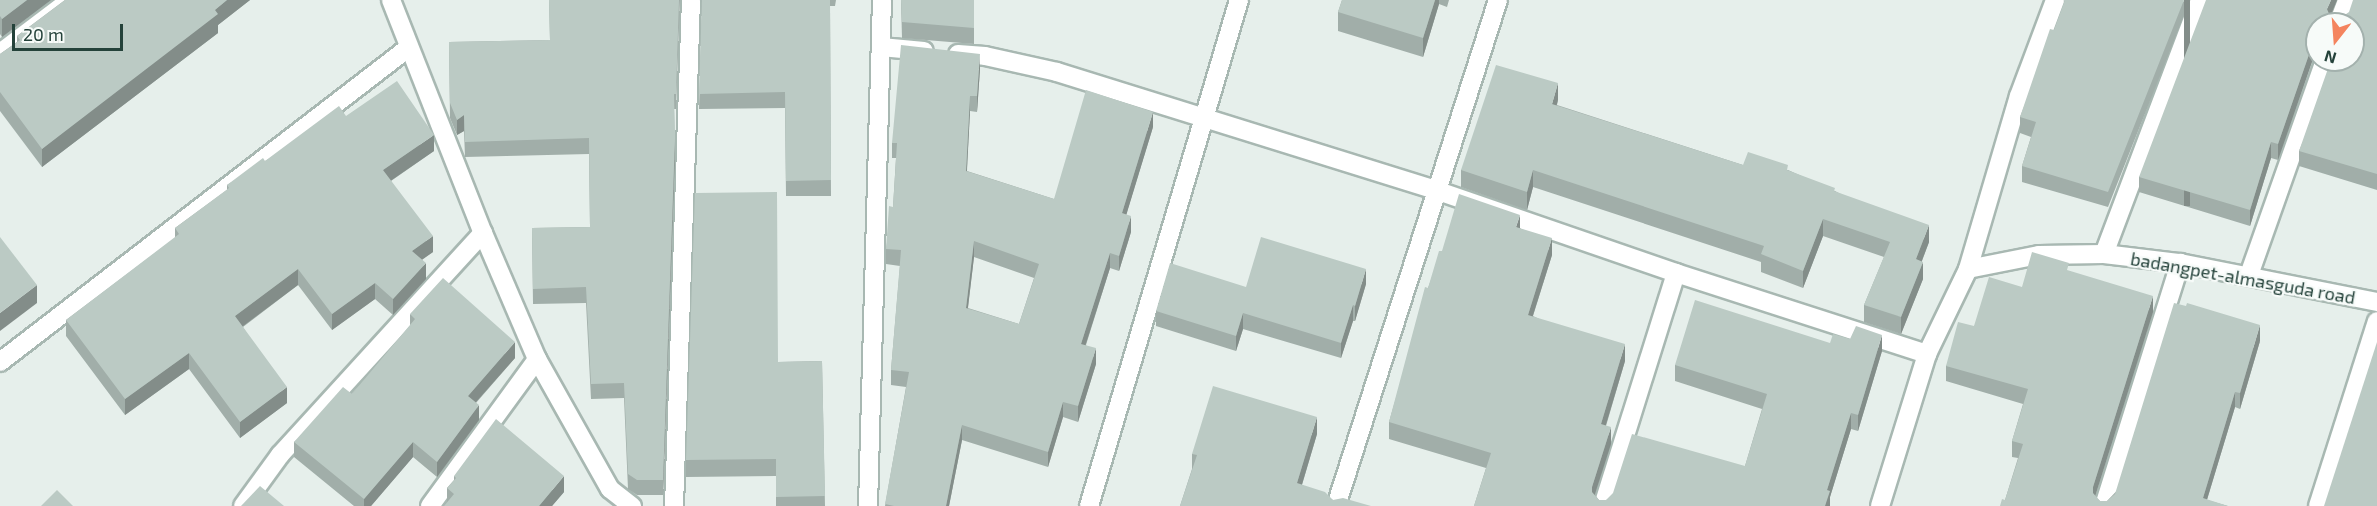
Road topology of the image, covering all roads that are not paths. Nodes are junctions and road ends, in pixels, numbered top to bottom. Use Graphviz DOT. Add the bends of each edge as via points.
graph roads {
  1 [pos="70,0"];
  2 [pos="391,0"];
  3 [pos="691,0"];
  4 [pos="882,0"];
  5 [pos="1239,0"];
  6 [pos="1498,0"];
  7 [pos="2055,0"];
  8 [pos="2200,0"];
  9 [pos="881,47"];
  10 [pos="408,48"];
  11 [pos="0,52"];
  12 [pos="2321,72"];
  13 [pos="1203,118"];
  14 [pos="1438,191"];
  15 [pos="483,233"];
  16 [pos="2104,254"];
  17 [pos="2180,263"];
  18 [pos="1968,269"];
  19 [pos="1676,273"];
  20 [pos="2249,275"];
  21 [pos="2377,302"];
  22 [pos="2377,321"];
  23 [pos="1927,354"];
  24 [pos="537,359"];
  25 [pos="0,362"];
  26 [pos="243,506"];
  27 [pos="430,506"];
  28 [pos="632,506"];
  29 [pos="674,506"];
  30 [pos="868,506"];
  31 [pos="1089,506"];
  32 [pos="1336,506"];
  33 [pos="1603,506"];
  34 [pos="1880,506"];
  35 [pos="2104,506"];
  36 [pos="2319,506"];
  1 -- 11 [label="street"];
  2 -- 10 [label="street"];
  3 -- 29 [label="street"];
  4 -- 9 [label="street"];
  5 -- 13 [label="street"];
  6 -- 14 [label="street"];
  7 -- 18 [label="street" via="2016,106"];
  8 -- 16 [label="street"];
  9 -- 13 [label="street" via="985,56 1057,72"];
  9 -- 30 [label="street"];
  10 -- 15 [label="street"];
  10 -- 25 [label="street"];
  12 -- 20 [label="street"];
  13 -- 14 [label="street"];
  13 -- 31 [label="street"];
  14 -- 19 [label="street"];
  14 -- 32 [label="street"];
  15 -- 24 [label="street"];
  15 -- 26 [label="street" via="280,455"];
  16 -- 17 [label="street, badangpet-almasguda road"];
  16 -- 18 [label="street, badangpet-almasguda road" via="2039,255"];
  17 -- 20 [label="street, badangpet-almasguda road"];
  17 -- 35 [label="street"];
  18 -- 23 [label="street"];
  19 -- 23 [label="street"];
  19 -- 33 [label="street"];
  20 -- 21 [label="street, badangpet-almasguda road"];
  22 -- 36 [label="street"];
  23 -- 34 [label="street"];
  24 -- 27 [label="street"];
  24 -- 28 [label="street" via="610,489"];
}
